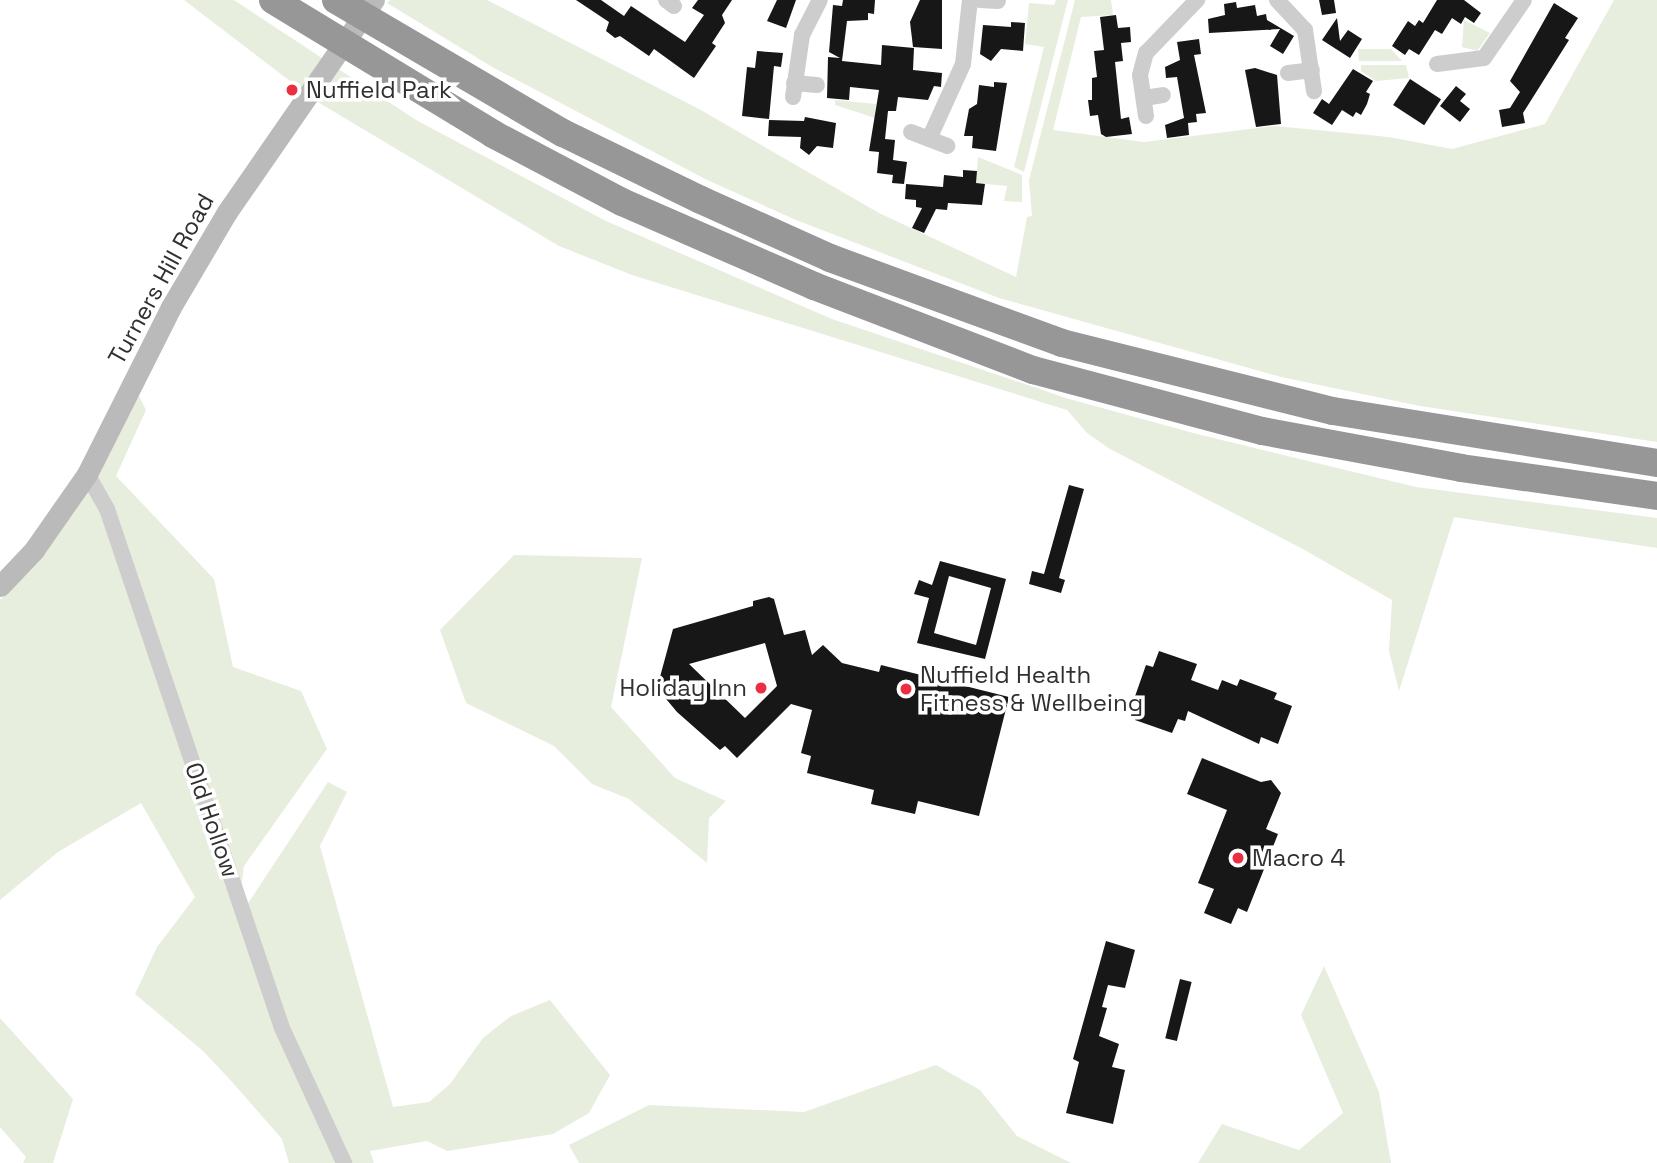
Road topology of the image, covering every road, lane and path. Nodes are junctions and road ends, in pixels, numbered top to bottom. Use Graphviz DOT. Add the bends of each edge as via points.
graph roads {
  1 [pos="273,0"];
  2 [pos="336,0"];
  3 [pos="374,0"];
  4 [pos="820,0"];
  5 [pos="970,0"];
  6 [pos="980,0"];
  7 [pos="1197,0"];
  8 [pos="1277,0"];
  9 [pos="1524,0"];
  10 [pos="998,1"];
  11 [pos="1437,64"];
  12 [pos="1312,70"];
  13 [pos="1288,73"];
  14 [pos="817,85"];
  15 [pos="1314,91"];
  16 [pos="1163,94"];
  17 [pos="1144,98"];
  18 [pos="1146,116"];
  19 [pos="911,132"];
  20 [pos="929,139"];
  21 [pos="947,146"];
  22 [pos="1657,463"];
  23 [pos="87,474"];
  24 [pos="1657,496"];
  25 [pos="0,586"];
  26 [pos="344,1163"];
  1 -- 24 [label="highway" via="493,134 622,202 814,286 1033,370 1262,431 1461,468"];
  2 -- 22 [label="highway" via="563,133 701,201 830,258 1062,343 1333,411"];
  3 -- 23 [label="street, Turners Hill Road" via="226,212 171,307"];
  4 -- 14 [label="street" via="802,35 793,90"];
  5 -- 20 [label="street" via="963,64"];
  6 -- 10 [label="street"];
  7 -- 17 [label="street" via="1146,54 1140,75"];
  8 -- 12 [label="street" via="1305,30"];
  9 -- 11 [label="street" via="1484,58"];
  12 -- 13 [label="street"];
  12 -- 15 [label="street"];
  16 -- 17 [label="street"];
  17 -- 18 [label="street"];
  19 -- 20 [label="street"];
  20 -- 21 [label="street"];
  23 -- 25 [label="street, Turners Hill Road" via="34,550"];
  23 -- 26 [label="street, Old Hollow" via="107,509 282,1028"];
}
